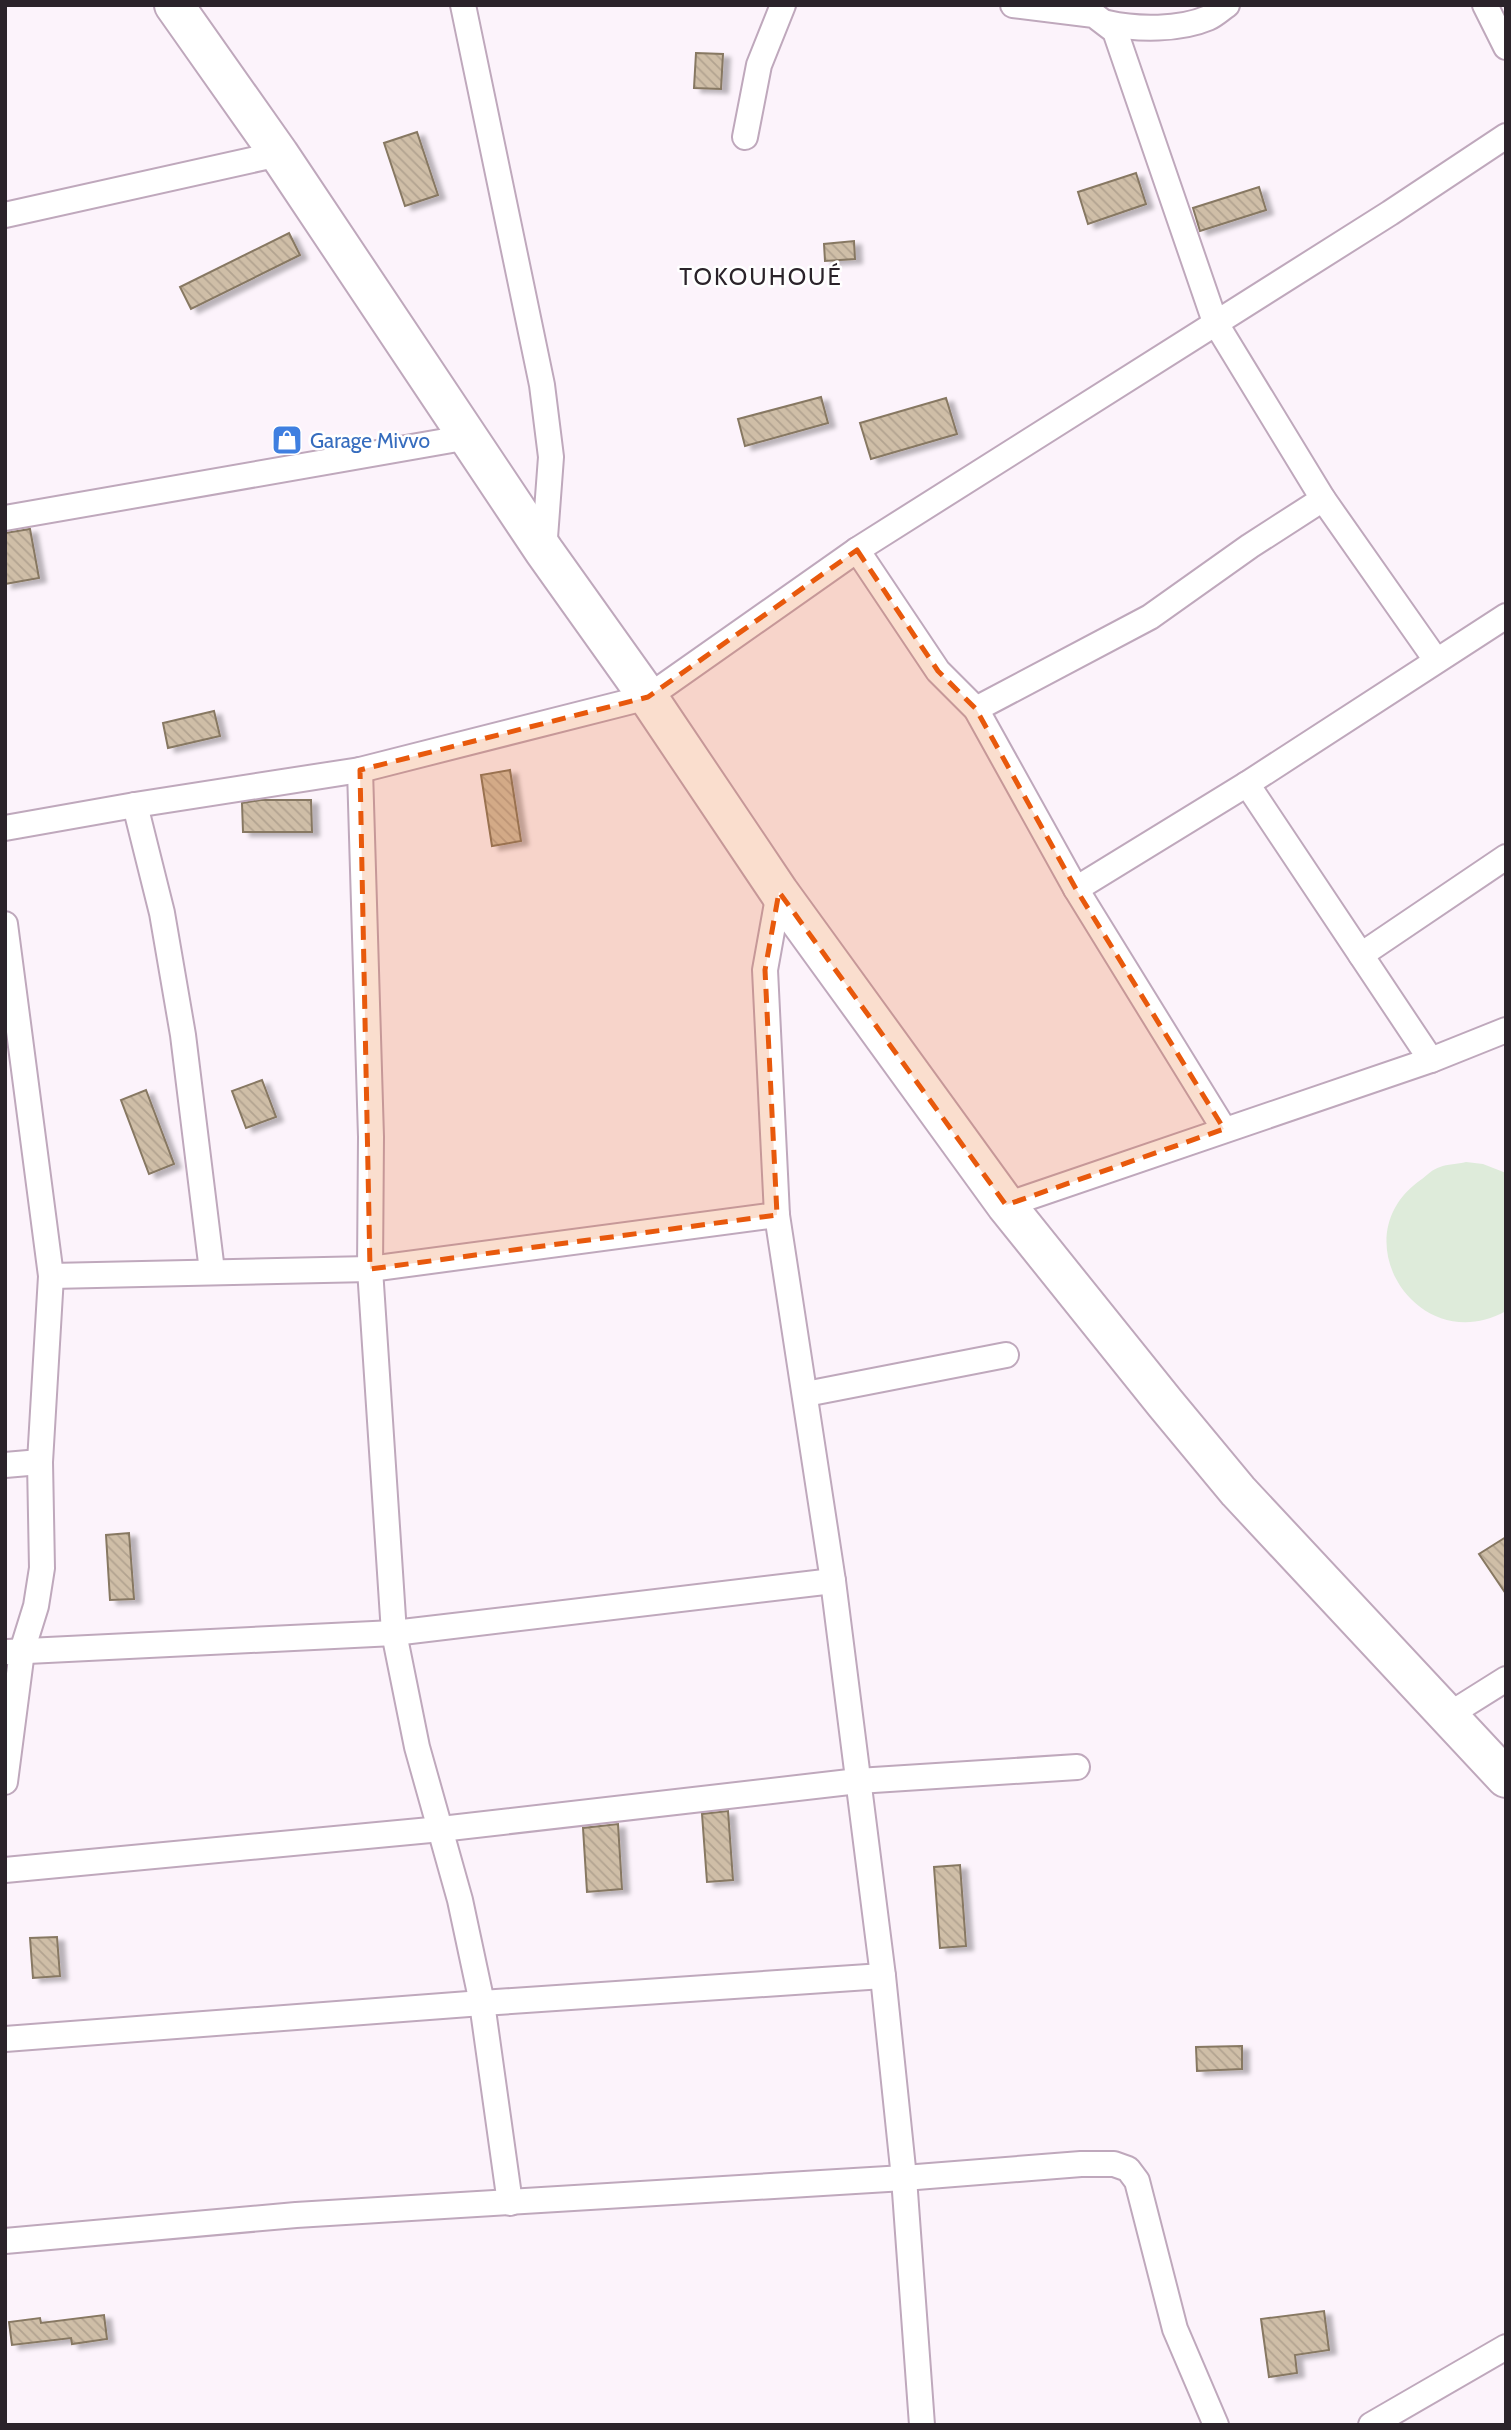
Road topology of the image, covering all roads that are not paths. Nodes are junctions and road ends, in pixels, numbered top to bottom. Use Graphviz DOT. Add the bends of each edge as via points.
graph roads {
  1 [pos="174,5"];
  2 [pos="463,5"];
  3 [pos="783,5"];
  4 [pos="1013,5"];
  5 [pos="1227,5"];
  6 [pos="1485,5"];
  7 [pos="1107,23"];
  8 [pos="1506,47"];
  9 [pos="1506,136"];
  10 [pos="745,137"];
  11 [pos="279,154"];
  12 [pos="5,215"];
  13 [pos="1215,322"];
  14 [pos="469,437"];
  15 [pos="1323,499"];
  16 [pos="5,518"];
  17 [pos="857,550"];
  18 [pos="544,551"];
  19 [pos="1506,616"];
  20 [pos="1436,660"];
  21 [pos="648,697"];
  22 [pos="976,709"];
  23 [pos="360,770"];
  24 [pos="1247,784"];
  25 [pos="135,805"];
  26 [pos="5,828"];
  27 [pos="1506,857"];
  28 [pos="1076,889"];
  29 [pos="779,892"];
  30 [pos="5,924"];
  31 [pos="1361,955"];
  32 [pos="1506,1030"];
  33 [pos="1431,1060"];
  34 [pos="1224,1129"];
  35 [pos="1006,1205"];
  36 [pos="777,1214"];
  37 [pos="370,1269"];
  38 [pos="212,1271"];
  39 [pos="51,1276"];
  40 [pos="1006,1355"];
  41 [pos="806,1394"];
  42 [pos="40,1462"];
  43 [pos="5,1465"];
  44 [pos="833,1581"];
  45 [pos="394,1633"];
  46 [pos="13,1652"];
  47 [pos="1506,1679"];
  48 [pos="1447,1716"];
  49 [pos="1077,1767"];
  50 [pos="1506,1778"];
  51 [pos="858,1781"];
  52 [pos="5,1782"];
  53 [pos="442,1829"];
  54 [pos="5,1870"];
  55 [pos="883,1976"];
  56 [pos="482,2003"];
  57 [pos="5,2039"];
  58 [pos="904,2178"];
  59 [pos="510,2203"];
  60 [pos="5,2241"];
  61 [pos="1506,2347"];
  62 [pos="922,2425"];
  63 [pos="1216,2425"];
  64 [pos="1371,2425"];
  1 -- 11 [label="main road"];
  2 -- 18 [label="street" via="542,384 551,457"];
  3 -- 10 [label="street" via="759,65"];
  4 -- 7 [label="street" via="1094,15"];
  5 -- 7 [label="street" via="1208,18 1171,26 1128,28"];
  6 -- 8 [label="street"];
  7 -- 13 [label="street" via="1115,31"];
  9 -- 13 [label="street"];
  11 -- 12 [label="street"];
  11 -- 14 [label="main road"];
  13 -- 15 [label="street"];
  13 -- 17 [label="street"];
  14 -- 16 [label="street"];
  14 -- 18 [label="main road"];
  15 -- 20 [label="street"];
  15 -- 22 [label="street" via="1150,617"];
  17 -- 21 [label="street"];
  17 -- 22 [label="street" via="938,671"];
  18 -- 21 [label="main road"];
  19 -- 20 [label="street"];
  20 -- 24 [label="street"];
  21 -- 23 [label="street"];
  21 -- 29 [label="main road"];
  22 -- 28 [label="street"];
  23 -- 25 [label="street"];
  23 -- 37 [label="street" via="371,1137"];
  24 -- 28 [label="street"];
  24 -- 31 [label="street"];
  25 -- 26 [label="street"];
  25 -- 38 [label="street" via="162,913 183,1035"];
  27 -- 31 [label="street"];
  28 -- 34 [label="street"];
  29 -- 35 [label="main road"];
  29 -- 36 [label="street" via="765,970"];
  30 -- 39 [label="street"];
  31 -- 33 [label="street"];
  32 -- 33 [label="street"];
  33 -- 34 [label="street"];
  34 -- 35 [label="street"];
  35 -- 48 [label="main road" via="1238,1491"];
  36 -- 37 [label="street"];
  36 -- 41 [label="street"];
  37 -- 38 [label="street"];
  37 -- 45 [label="street"];
  38 -- 39 [label="street"];
  39 -- 42 [label="street"];
  40 -- 41 [label="street"];
  41 -- 44 [label="street"];
  42 -- 43 [label="street"];
  42 -- 46 [label="street" via="42,1567 36,1606"];
  44 -- 45 [label="street"];
  44 -- 51 [label="street"];
  45 -- 46 [label="street"];
  45 -- 53 [label="street" via="418,1747"];
  46 -- 52 [label="street"];
  47 -- 48 [label="street"];
  48 -- 50 [label="main road"];
  49 -- 51 [label="street"];
  51 -- 53 [label="street"];
  51 -- 55 [label="street"];
  53 -- 54 [label="street"];
  53 -- 56 [label="street"];
  55 -- 56 [label="street"];
  55 -- 58 [label="street"];
  56 -- 57 [label="street"];
  56 -- 59 [label="street"];
  58 -- 59 [label="street"];
  58 -- 62 [label="street"];
  58 -- 63 [label="street" via="1081,2164 1128,2169 1136,2180 1175,2329"];
  59 -- 60 [label="street" via="296,2215"];
  61 -- 64 [label="street"];
}
